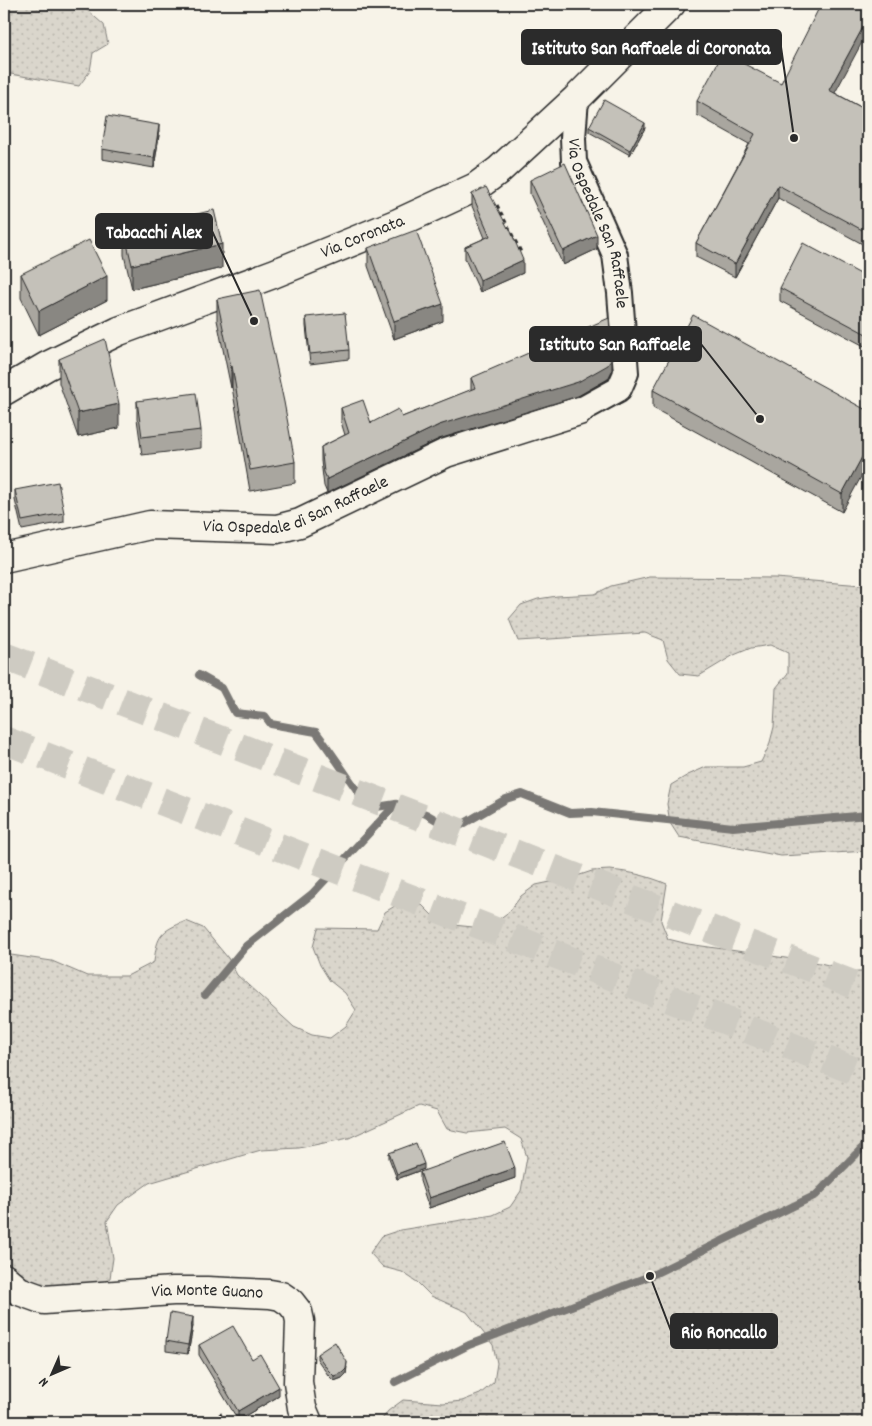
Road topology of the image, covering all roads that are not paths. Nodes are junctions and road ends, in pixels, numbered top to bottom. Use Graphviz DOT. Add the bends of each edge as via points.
graph roads {
  1 [pos="671,4"];
  2 [pos="576,98"];
  3 [pos="4,391"];
  4 [pos="578,411"];
  5 [pos="4,558"];
  6 [pos="4,1278"];
  7 [pos="308,1422"];
  1 -- 2 [label="street, Via Coronata"];
  2 -- 3 [label="street, Via Coronata" via="499,170 476,187 273,274 119,331"];
  2 -- 4 [label="street, Via Ospedale San Raffaele" via="574,162 615,255 626,373 619,389"];
  4 -- 5 [label="street, Via Ospedale di San Raffaele" via="446,453 300,523 277,529 150,525"];
  6 -- 7 [label="street, Via Monte Guano" via="19,1291 44,1300 173,1291 261,1292 281,1296 298,1312 300,1321 298,1382"];
}
